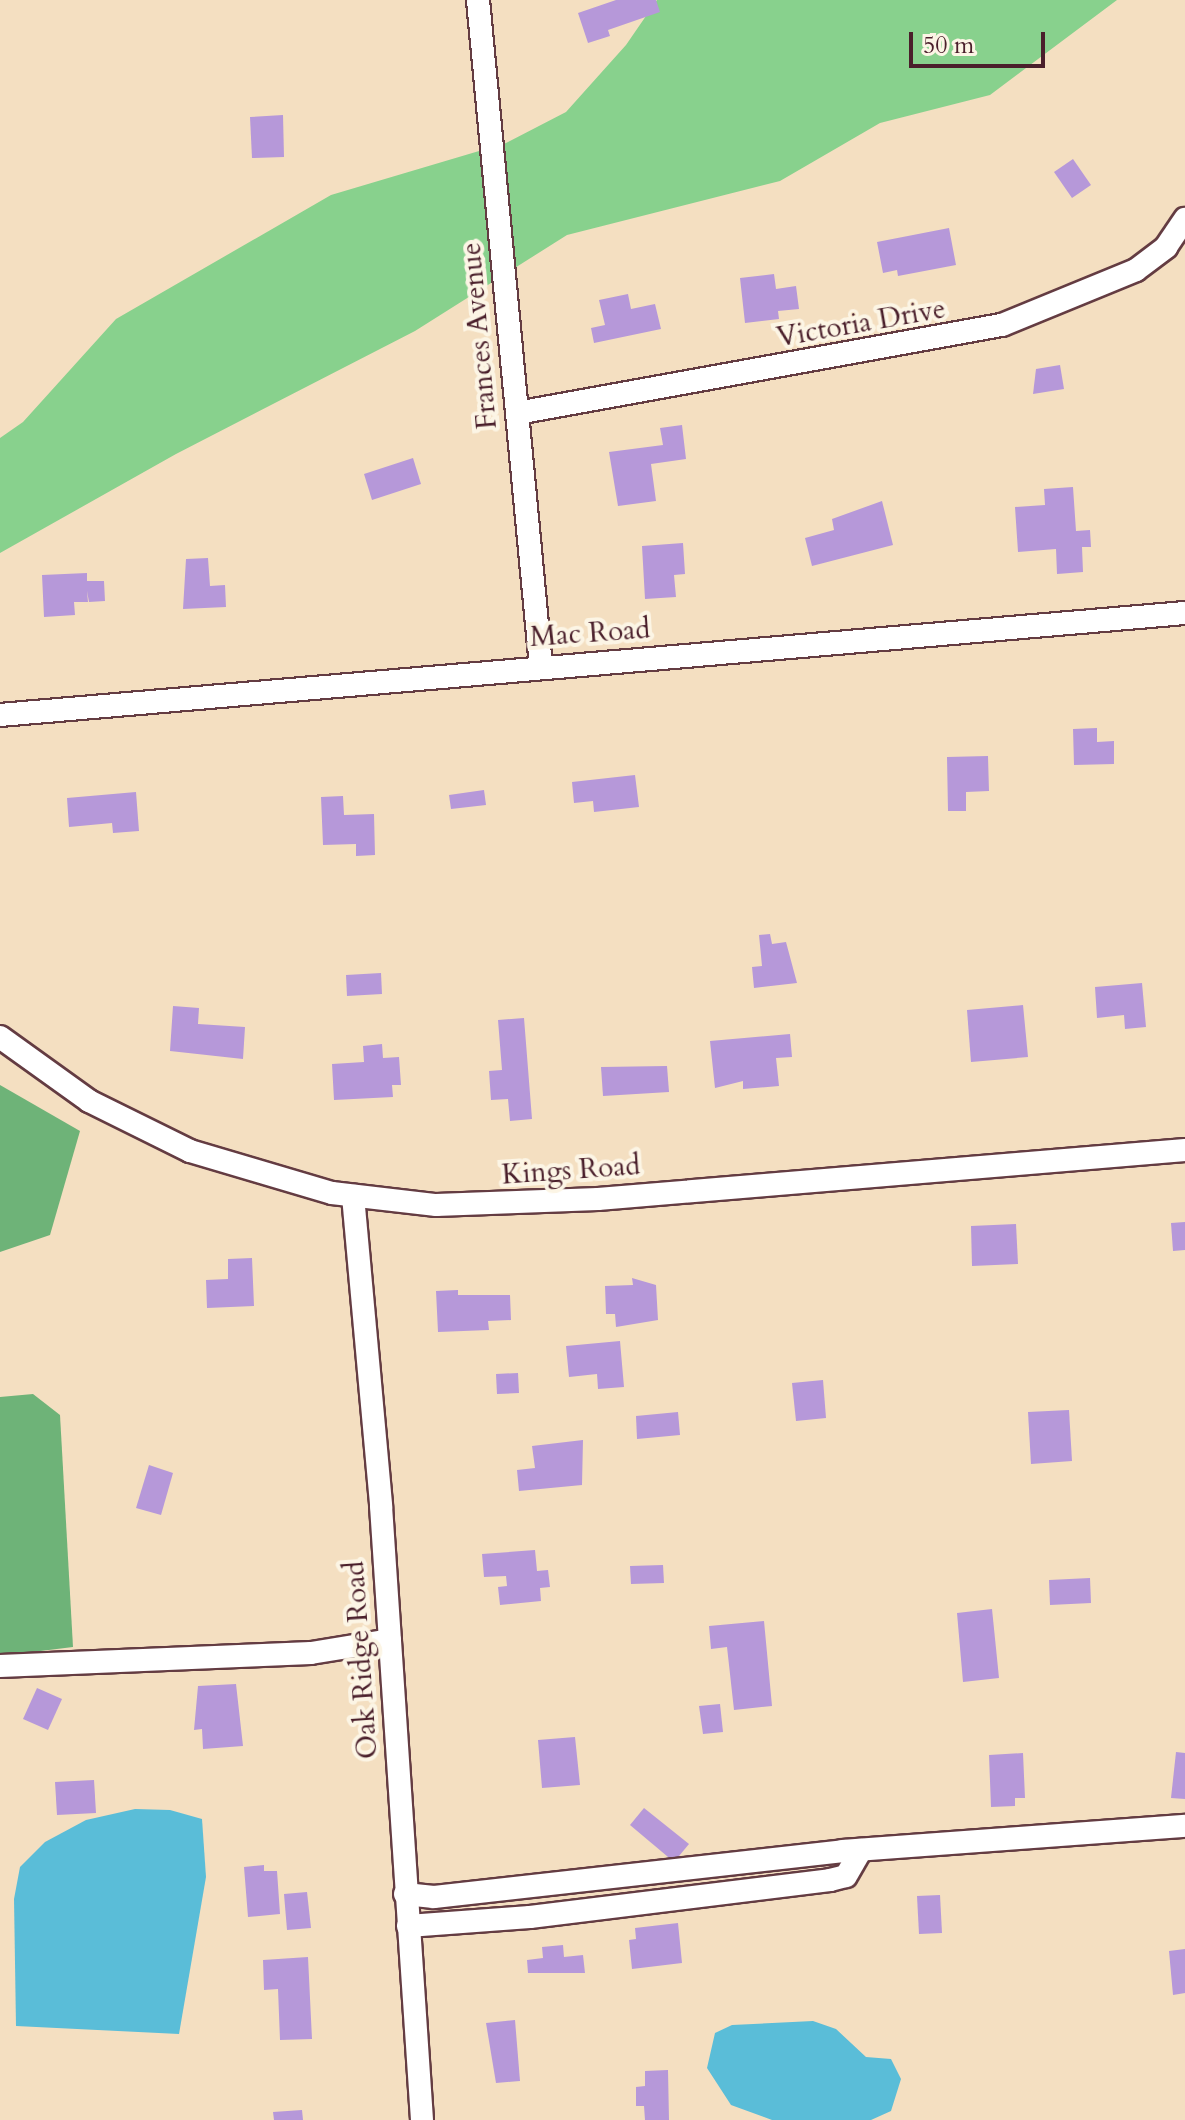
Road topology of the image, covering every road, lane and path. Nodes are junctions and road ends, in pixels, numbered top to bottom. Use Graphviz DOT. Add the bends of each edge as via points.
graph roads {
  1 [pos="478,0"];
  2 [pos="1185,219"];
  3 [pos="517,413"];
  4 [pos="1185,613"];
  5 [pos="541,667"];
  6 [pos="0,715"];
  7 [pos="0,1037"];
  8 [pos="1185,1150"];
  9 [pos="353,1196"];
  10 [pos="390,1640"];
  11 [pos="0,1666"];
  12 [pos="1185,1826"];
  13 [pos="861,1850"];
  14 [pos="405,1894"];
  15 [pos="408,1926"];
  16 [pos="422,2120"];
  1 -- 3 [label="street, Frances Avenue"];
  2 -- 3 [label="street, Victoria Drive" via="1166,247 1136,270 1002,325"];
  3 -- 5 [label="street, Frances Avenue"];
  4 -- 5 [label="street, Mac Road"];
  5 -- 6 [label="street, Mac Road"];
  7 -- 9 [label="street, Kings Road" via="89,1101 157,1138 293,1184"];
  8 -- 9 [label="street, Kings Road" via="493,1206"];
  9 -- 10 [label="street, Oak Ridge Road"];
  10 -- 11 [label="street" via="311,1653"];
  10 -- 14 [label="street, Oak Ridge Road"];
  12 -- 13 [label="street"];
  13 -- 14 [label="street" via="488,1892"];
  13 -- 15 [label="street" via="846,1876 830,1880 530,1917"];
  14 -- 15 [label="street, Oak Ridge Road"];
  15 -- 16 [label="street, Oak Ridge Road"];
}
